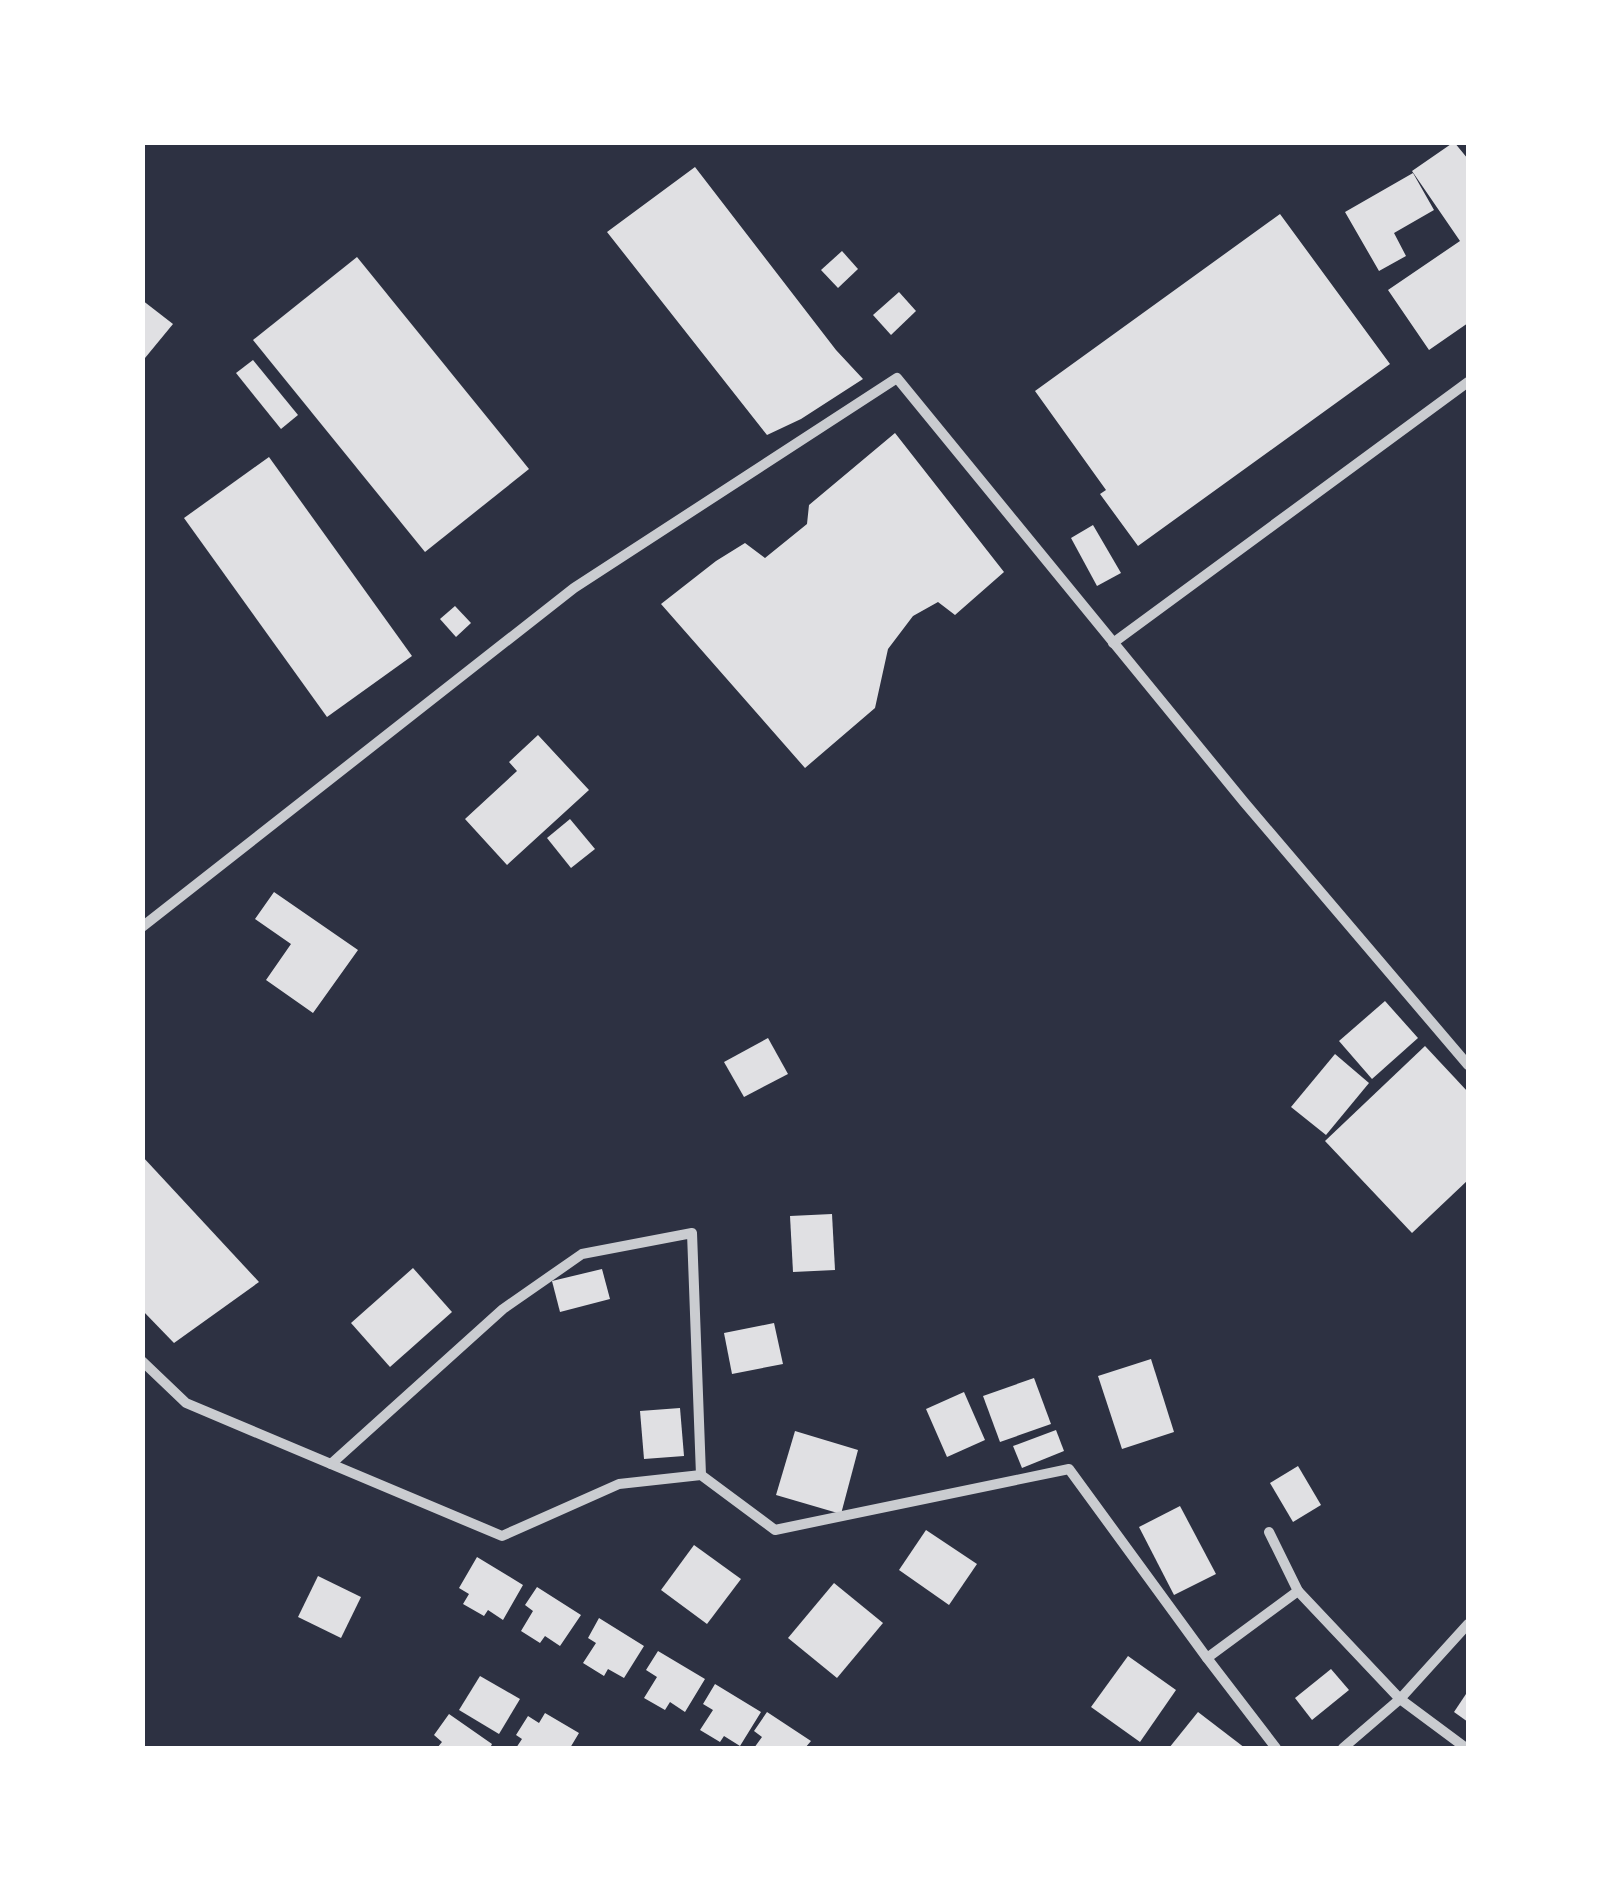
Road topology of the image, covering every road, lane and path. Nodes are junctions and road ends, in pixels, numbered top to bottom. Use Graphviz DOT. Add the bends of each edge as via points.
graph roads {
  1 [pos="1468,382"];
  2 [pos="1113,643"];
  3 [pos="142,927"];
  4 [pos="1468,1065"];
  5 [pos="142,1362"];
  6 [pos="330,1464"];
  7 [pos="701,1475"];
  8 [pos="1268,1532"];
  9 [pos="1298,1591"];
  10 [pos="1468,1624"];
  11 [pos="1207,1658"];
  12 [pos="1400,1698"];
  13 [pos="1276,1748"];
  14 [pos="1343,1748"];
  15 [pos="1466,1748"];
  1 -- 2 [label="street"];
  2 -- 3 [label="street" via="897,378 574,588"];
  2 -- 4 [label="street"];
  5 -- 6 [label="street" via="186,1403"];
  6 -- 7 [label="street" via="502,1536 619,1484"];
  6 -- 7 [label="street" via="502,1310 582,1254 692,1233"];
  7 -- 11 [label="street" via="775,1530 1069,1469"];
  8 -- 9 [label="street"];
  9 -- 11 [label="street"];
  9 -- 12 [label="street"];
  10 -- 12 [label="street"];
  11 -- 13 [label="street"];
  12 -- 14 [label="street"];
  12 -- 15 [label="street"];
}
